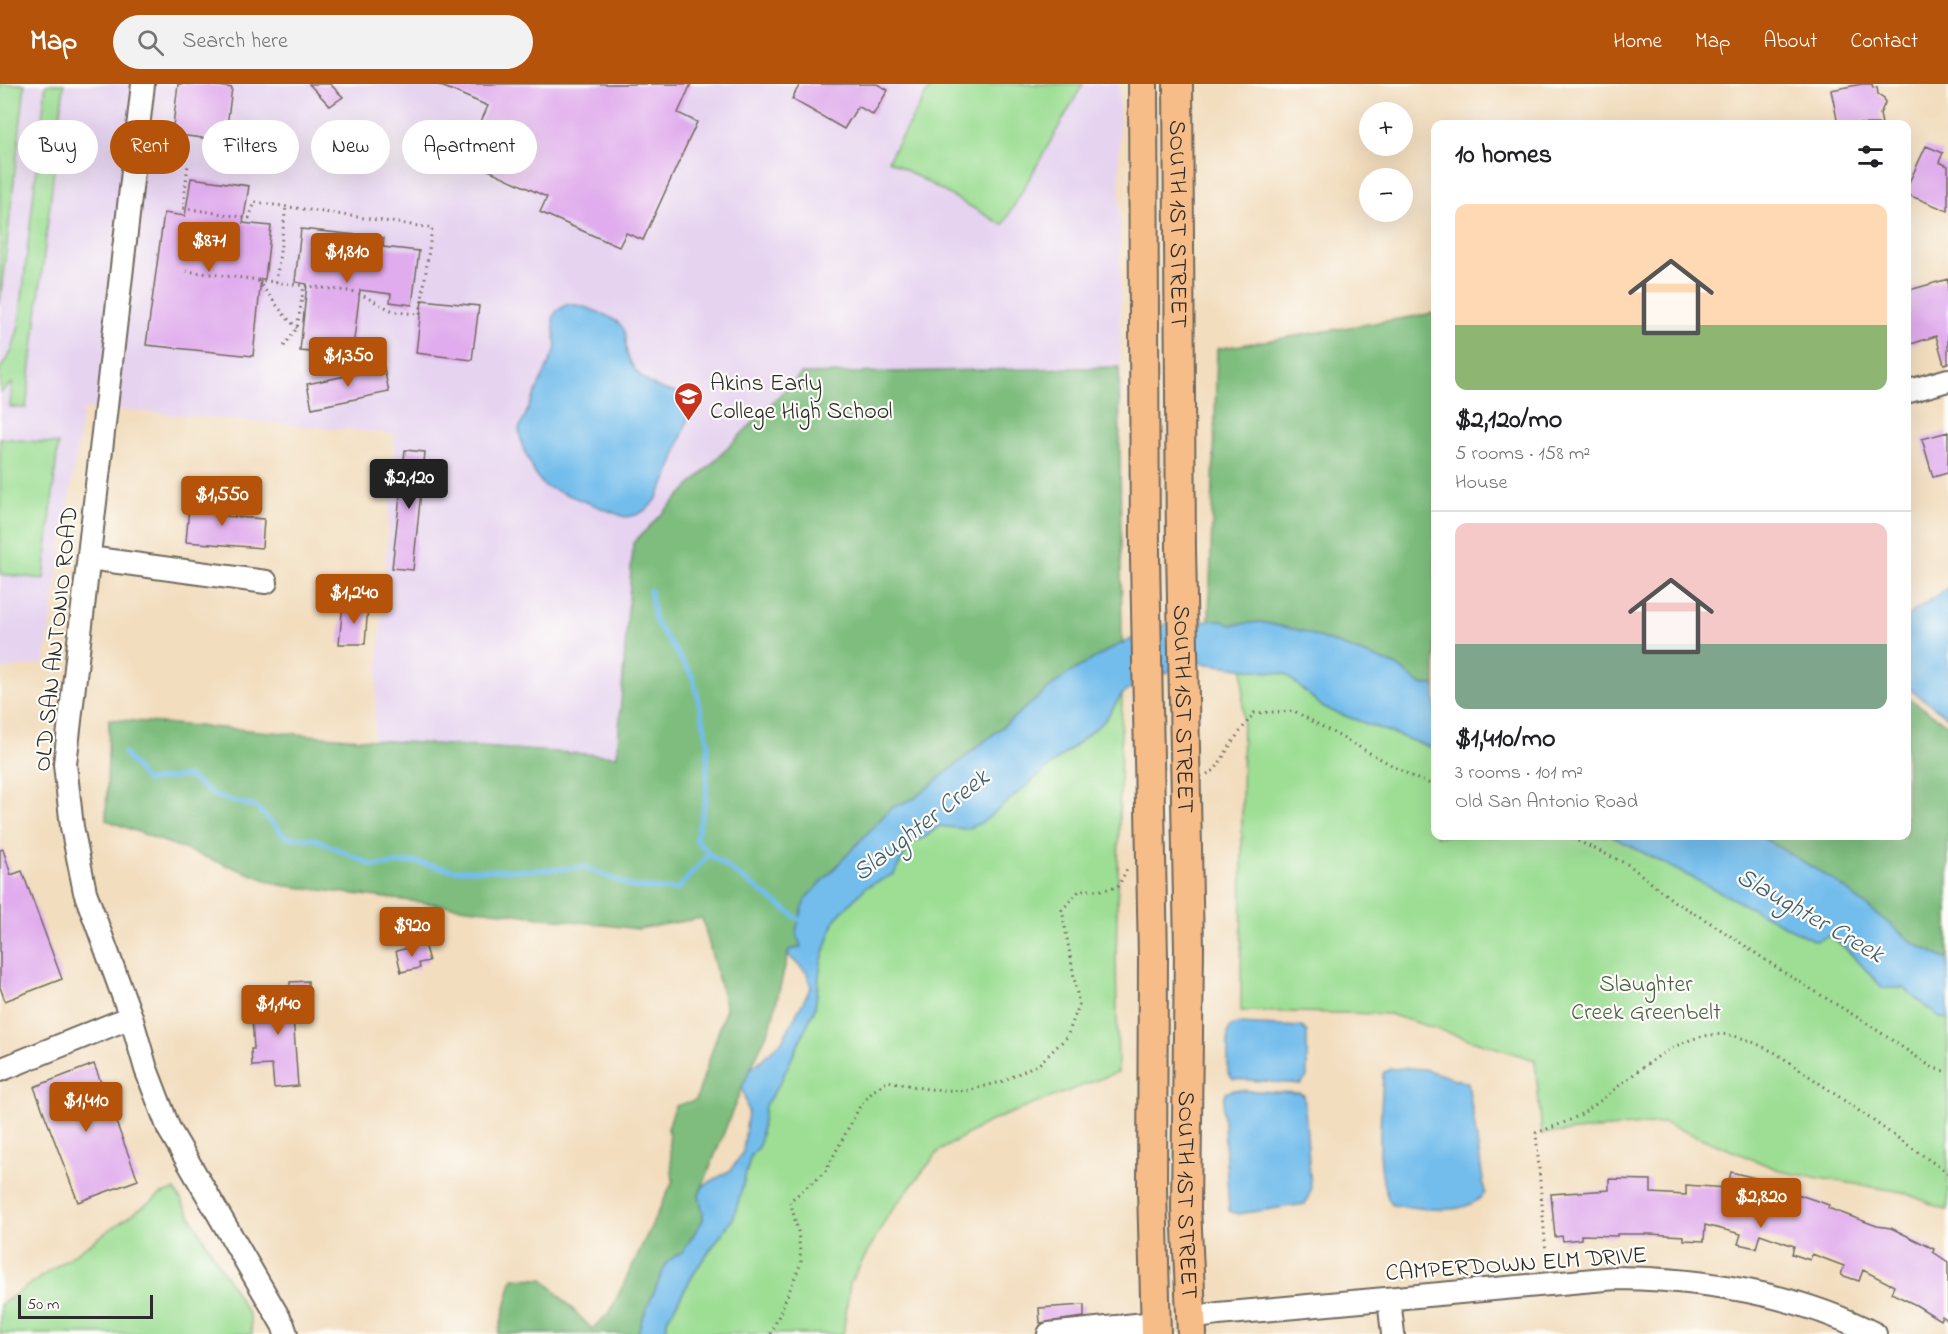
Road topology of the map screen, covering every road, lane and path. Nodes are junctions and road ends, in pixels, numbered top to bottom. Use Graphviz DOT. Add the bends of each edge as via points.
graph roads {
  1 [pos="143,84"];
  2 [pos="1143,84"];
  3 [pos="1178,84"];
  4 [pos="187,174"];
  5 [pos="286,207"];
  6 [pos="186,271"];
  7 [pos="258,280"];
  8 [pos="276,282"];
  9 [pos="304,286"];
  10 [pos="297,328"];
  11 [pos="284,346"];
  12 [pos="1948,380"];
  13 [pos="1911,391"];
  14 [pos="89,558"];
  15 [pos="266,582"];
  16 [pos="1206,774"];
  17 [pos="1431,784"];
  18 [pos="1576,840"];
  19 [pos="1129,865"];
  20 [pos="131,1017"];
  21 [pos="0,1070"];
  22 [pos="1948,1072"];
  23 [pos="1948,1173"];
  24 [pos="1547,1269"];
  25 [pos="1389,1299"];
  26 [pos="1191,1326"];
  27 [pos="1156,1329"];
  28 [pos="286,1334"];
  29 [pos="771,1334"];
  30 [pos="1049,1334"];
  31 [pos="1393,1334"];
  32 [pos="1875,1334"];
  1 -- 14 [label="street, OLD SAN ANTONIO ROAD"];
  2 -- 27 [label="main road, SOUTH 1ST STREET, bridge"];
  3 -- 26 [label="main road, SOUTH 1ST STREET, bridge" via="1189,949 1186,1208"];
  4 -- 5 [label="path" via="183,208 249,218 255,202"];
  5 -- 8 [label="path"];
  5 -- 9 [label="path" via="432,228 420,314 395,312 356,292"];
  6 -- 7 [label="path"];
  7 -- 8 [label="path"];
  7 -- 10 [label="path"];
  8 -- 9 [label="path"];
  9 -- 10 [label="path"];
  10 -- 11 [label="path"];
  12 -- 13 [label="street"];
  14 -- 15 [label="street"];
  14 -- 20 [label="street, OLD SAN ANTONIO ROAD" via="65,764 72,827 86,892"];
  16 -- 17 [label="path" via="1215,770 1254,713 1294,711"];
  18 -- 22 [label="path" via="1629,865 1675,902 1933,1068"];
  19 -- 29 [label="path" via="1118,887 1080,890 1062,910 1079,1005 1067,1036 1040,1063 1000,1082 965,1091 888,1081 859,1108 825,1172 790,1202 801,1263"];
  20 -- 21 [label="street"];
  20 -- 28 [label="street, OLD SAN ANTONIO ROAD" via="169,1129"];
  23 -- 24 [label="path" via="1776,1053 1728,1035 1705,1036 1667,1051 1582,1114 1536,1133"];
  25 -- 26 [label="street, CAMPERDOWN ELM DRIVE" via="1218,1314"];
  25 -- 31 [label="street"];
  25 -- 32 [label="street, CAMPERDOWN ELM DRIVE" via="1647,1278 1768,1295 1839,1317"];
  26 -- 27 [label="main road"];
  27 -- 30 [label="street"];
}
